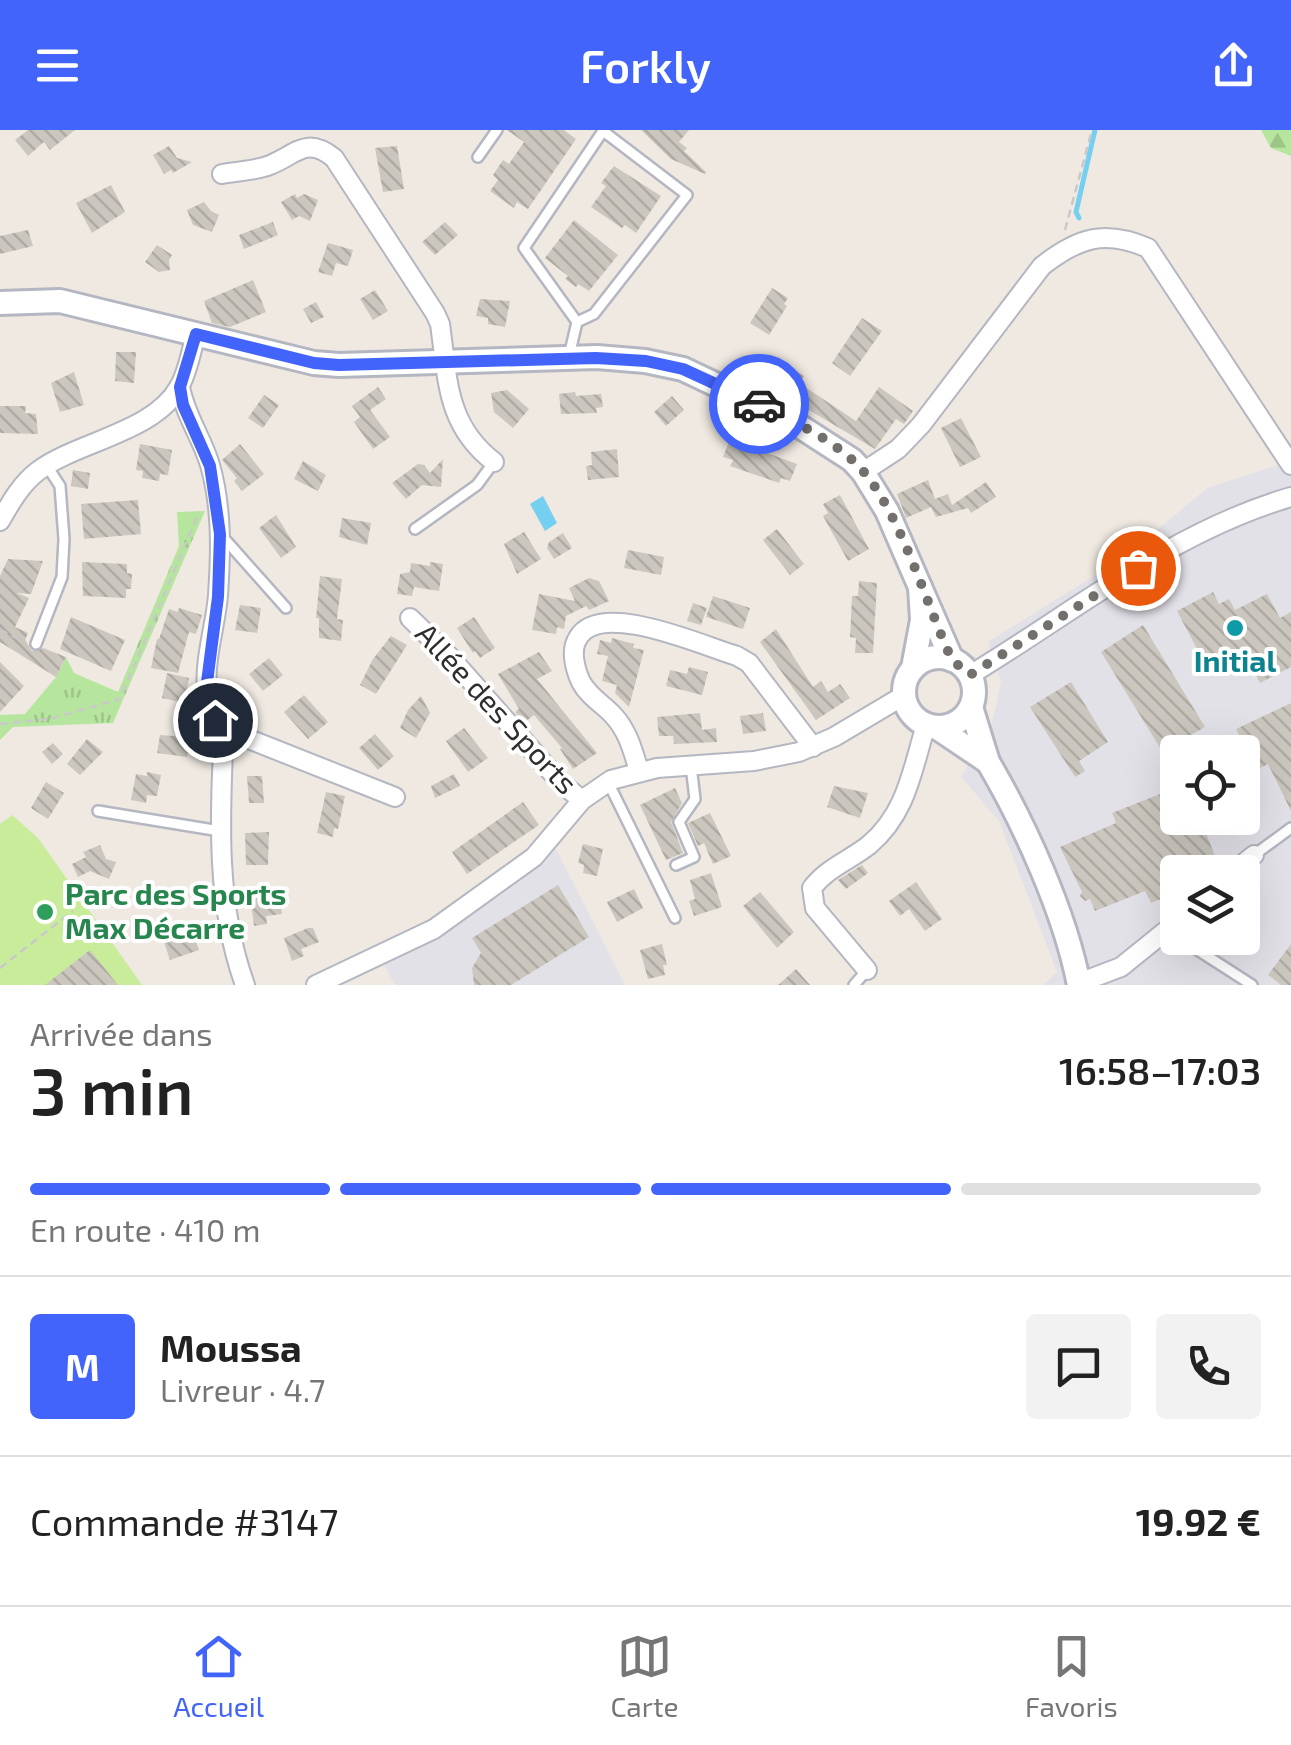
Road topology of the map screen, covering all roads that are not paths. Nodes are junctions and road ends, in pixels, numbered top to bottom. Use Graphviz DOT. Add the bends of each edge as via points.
graph roads {
  1 [pos="497,130"];
  2 [pos="602,131"];
  3 [pos="304,138"];
  4 [pos="478,157"];
  5 [pos="222,174"];
  6 [pos="0,302"];
  7 [pos="577,322"];
  8 [pos="196,334"];
  9 [pos="569,358"];
  10 [pos="445,362"];
  11 [pos="180,387"];
  12 [pos="494,462"];
  13 [pos="47,465"];
  14 [pos="1291,465"];
  15 [pos="863,472"];
  16 [pos="1291,498"];
  17 [pos="2,511"];
  18 [pos="415,529"];
  19 [pos="220,534"];
  20 [pos="920,587"];
  21 [pos="286,608"];
  22 [pos="410,618"];
  23 [pos="32,643"];
  24 [pos="961,667"];
  25 [pos="913,668"];
  26 [pos="904,696"];
  27 [pos="971,707"];
  28 [pos="931,726"];
  29 [pos="224,728"];
  30 [pos="813,747"];
  31 [pos="988,762"];
  32 [pos="691,766"];
  33 [pos="639,771"];
  34 [pos="608,782"];
  35 [pos="396,797"];
  36 [pos="582,800"];
  37 [pos="98,811"];
  38 [pos="1291,828"];
  39 [pos="220,831"];
  40 [pos="1254,854"];
  41 [pos="676,866"];
  42 [pos="675,918"];
  43 [pos="1160,941"];
  44 [pos="1209,955"];
  45 [pos="867,970"];
  46 [pos="1079,984"];
  47 [pos="246,985"];
  48 [pos="316,985"];
  49 [pos="854,985"];
  50 [pos="1252,985"];
  1 -- 4 [label="lane"];
  2 -- 7 [label="lane" via="524,248"];
  2 -- 7 [label="lane" via="687,196 594,314"];
  3 -- 5 [label="street" via="267,167"];
  3 -- 10 [label="street" via="334,158 436,313"];
  6 -- 8 [label="street" via="60,301"];
  7 -- 9 [label="lane"];
  8 -- 10 [label="street" via="314,363"];
  8 -- 11 [label="street"];
  9 -- 10 [label="street"];
  9 -- 15 [label="street" via="683,369 790,420"];
  10 -- 12 [label="street" via="457,420"];
  11 -- 13 [label="street" via="148,416"];
  11 -- 19 [label="street" via="216,491"];
  12 -- 18 [label="lane" via="478,485"];
  13 -- 17 [label="street"];
  13 -- 23 [label="lane" via="60,486 62,577"];
  14 -- 15 [label="street" via="1148,248 1108,238 1067,247 1042,266 920,425"];
  15 -- 20 [label="street"];
  16 -- 24 [label="street" via="1195,535"];
  19 -- 21 [label="lane"];
  19 -- 29 [label="street" via="206,700"];
  20 -- 24 [label="street"];
  20 -- 25 [label="street"];
  22 -- 36 [label="street, Allée des Sports"];
  24 -- 25 [label="street" via="932,657"];
  24 -- 27 [label="street" via="974,696"];
  25 -- 26 [label="street"];
  26 -- 28 [label="street" via="911,714"];
  26 -- 30 [label="street"];
  27 -- 28 [label="street" via="953,724"];
  27 -- 31 [label="street"];
  28 -- 31 [label="street"];
  28 -- 45 [label="street" via="891,821 812,888 815,908"];
  29 -- 35 [label="street"];
  29 -- 39 [label="street"];
  30 -- 32 [label="street"];
  30 -- 33 [label="street" via="762,677 737,656 634,624 594,623 578,636 576,665 590,695 622,725"];
  31 -- 46 [label="street" via="1034,856"];
  32 -- 33 [label="street"];
  32 -- 41 [label="lane" via="695,799 679,822 694,857"];
  33 -- 34 [label="street"];
  34 -- 36 [label="street"];
  34 -- 42 [label="lane"];
  36 -- 48 [label="street" via="534,856 434,928"];
  37 -- 39 [label="lane"];
  38 -- 40 [label="lane"];
  39 -- 47 [label="street" via="224,894"];
  43 -- 46 [label="street"];
  44 -- 50 [label="lane"];
  45 -- 49 [label="lane"];
}
